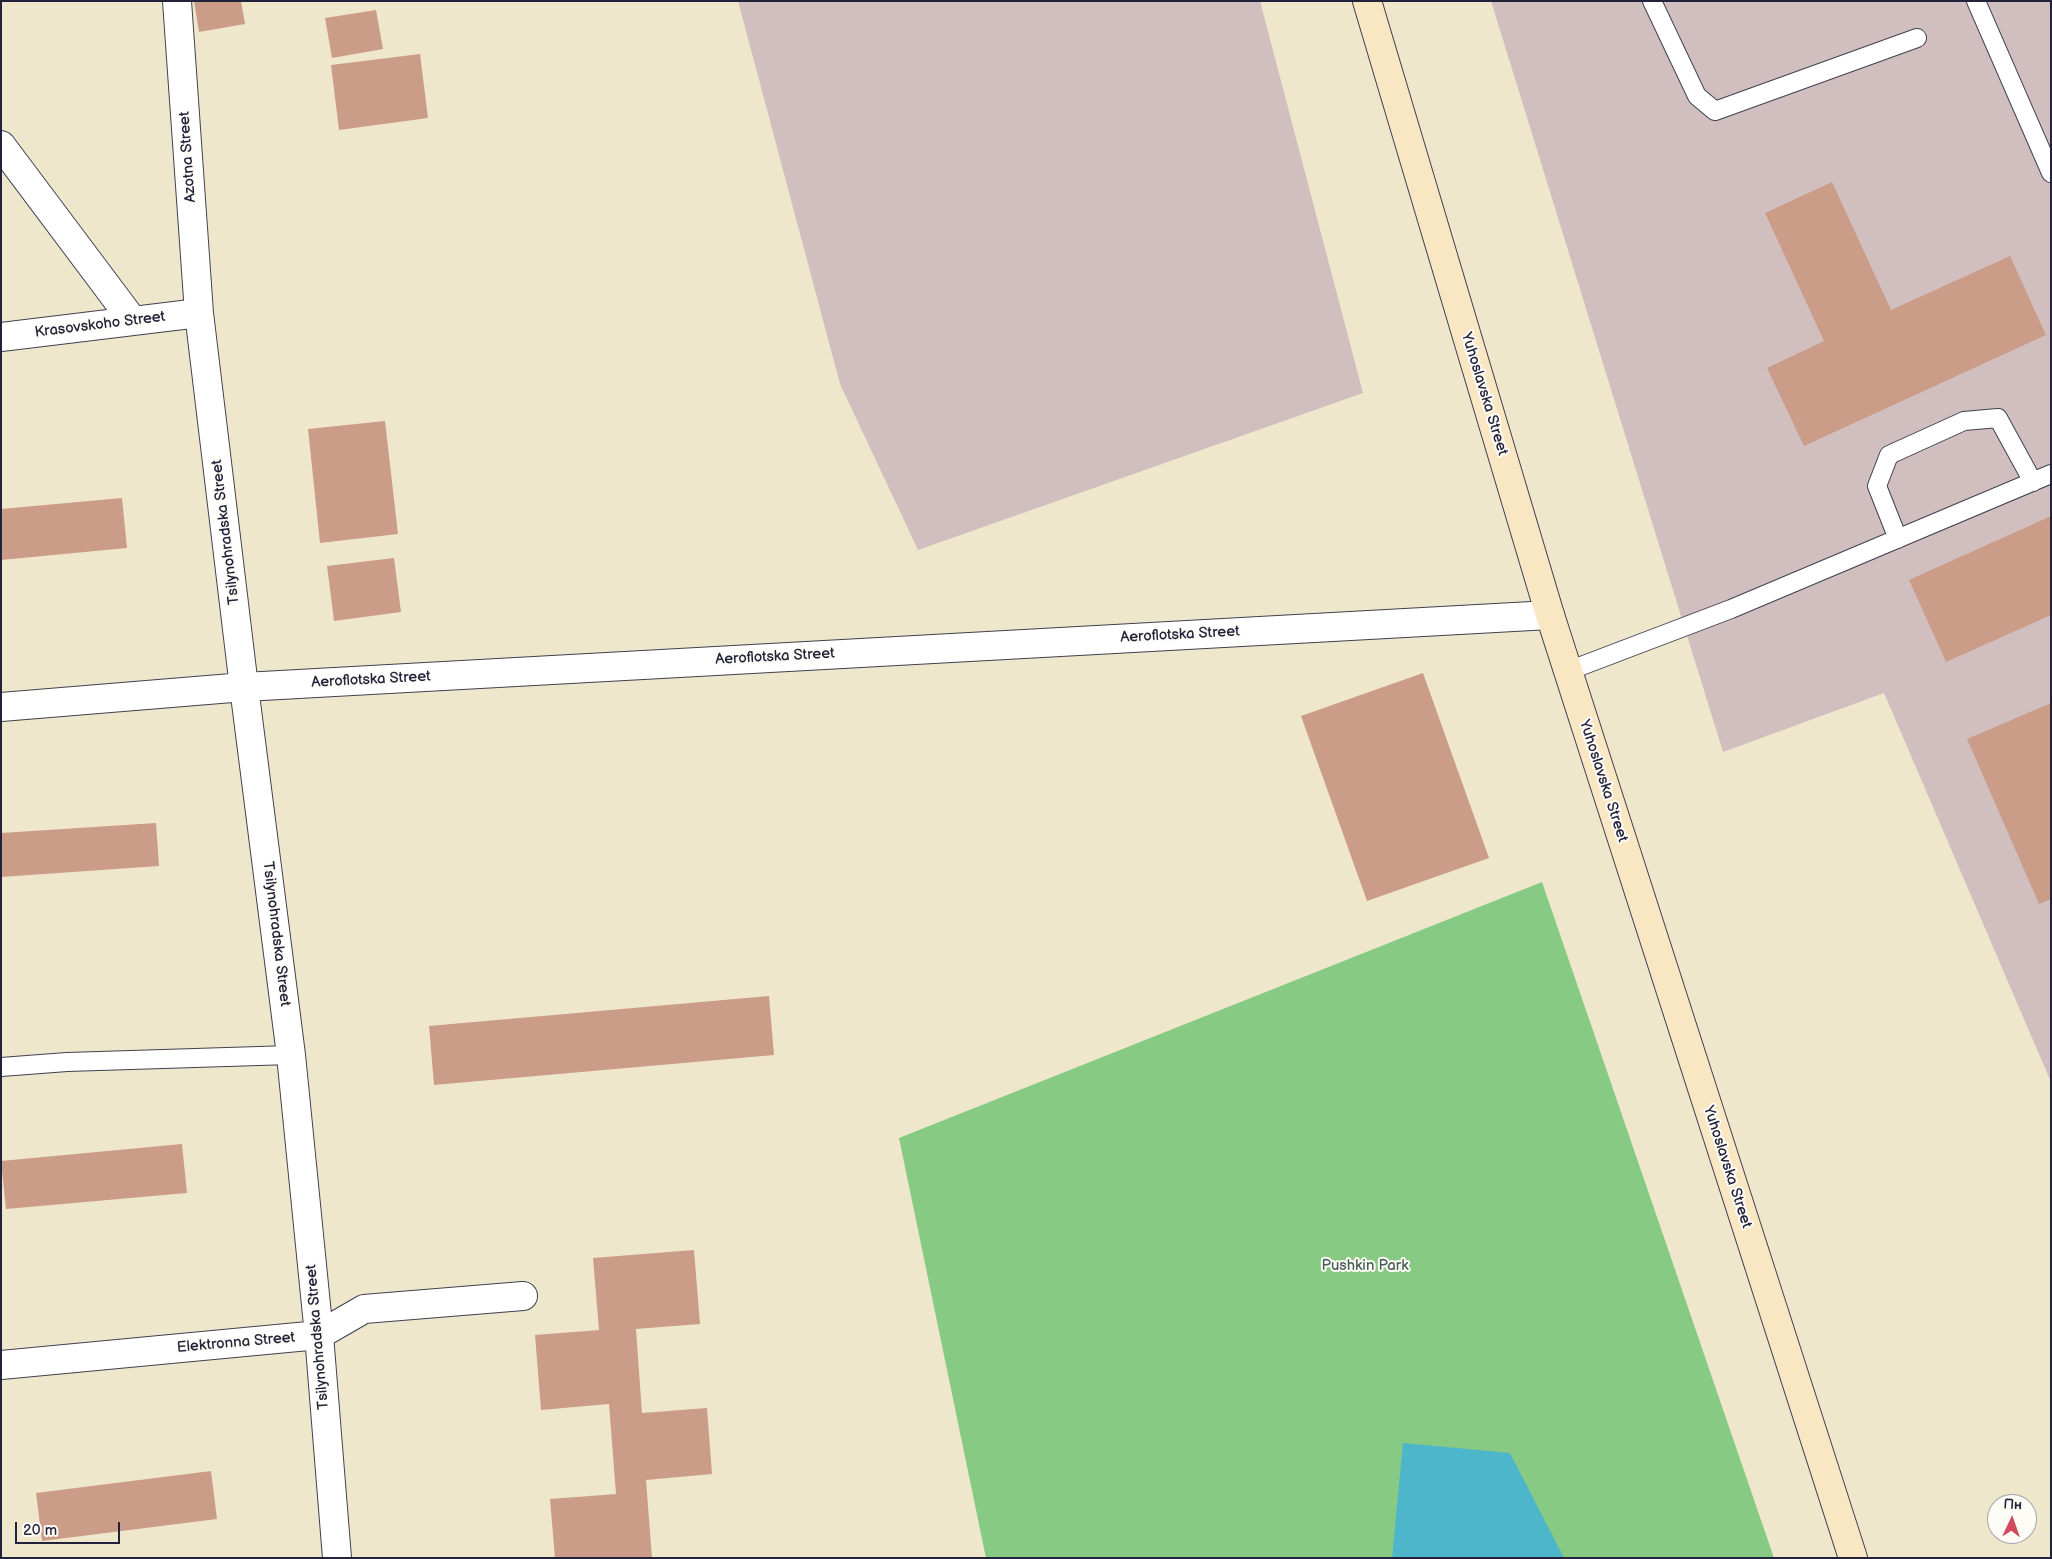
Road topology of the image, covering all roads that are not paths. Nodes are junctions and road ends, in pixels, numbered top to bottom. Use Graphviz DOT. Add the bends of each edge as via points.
graph roads {
  1 [pos="177,1"];
  2 [pos="1367,1"];
  3 [pos="1652,1"];
  4 [pos="1976,1"];
  5 [pos="1917,38"];
  6 [pos="1,145"];
  7 [pos="2051,172"];
  8 [pos="199,312"];
  9 [pos="133,321"];
  10 [pos="1,337"];
  11 [pos="2051,474"];
  12 [pos="2033,482"];
  13 [pos="1898,538"];
  14 [pos="1550,615"];
  15 [pos="1568,671"];
  16 [pos="244,687"];
  17 [pos="1,707"];
  18 [pos="291,1055"];
  19 [pos="1,1067"];
  20 [pos="523,1296"];
  21 [pos="319,1335"];
  22 [pos="1,1365"];
  23 [pos="337,1558"];
  24 [pos="1853,1558"];
  1 -- 8 [label="street, Azotna Street"];
  2 -- 14 [label="street, Yuhoslavska Street"];
  3 -- 5 [label="lane" via="1697,96 1715,112"];
  4 -- 7 [label="lane"];
  6 -- 9 [label="street"];
  8 -- 9 [label="street, Krasovskoho Street"];
  8 -- 16 [label="street, Tsilynohradska Street"];
  9 -- 10 [label="street, Krasovskoho Street"];
  11 -- 12 [label="lane"];
  12 -- 13 [label="lane"];
  12 -- 13 [label="lane" via="1998,418 1964,421 1889,455 1877,486"];
  13 -- 15 [label="lane" via="1731,610"];
  14 -- 15 [label="street, Yuhoslavska Street"];
  14 -- 16 [label="street, Aeroflotska Street"];
  15 -- 24 [label="street, Yuhoslavska Street"];
  16 -- 17 [label="street, Aeroflotska Street"];
  16 -- 18 [label="street, Tsilynohradska Street"];
  18 -- 19 [label="lane"];
  18 -- 21 [label="street, Tsilynohradska Street"];
  20 -- 21 [label="street, Elektronna Street" via="364,1309"];
  21 -- 22 [label="street, Elektronna Street"];
  21 -- 23 [label="street, Tsilynohradska Street"];
}
